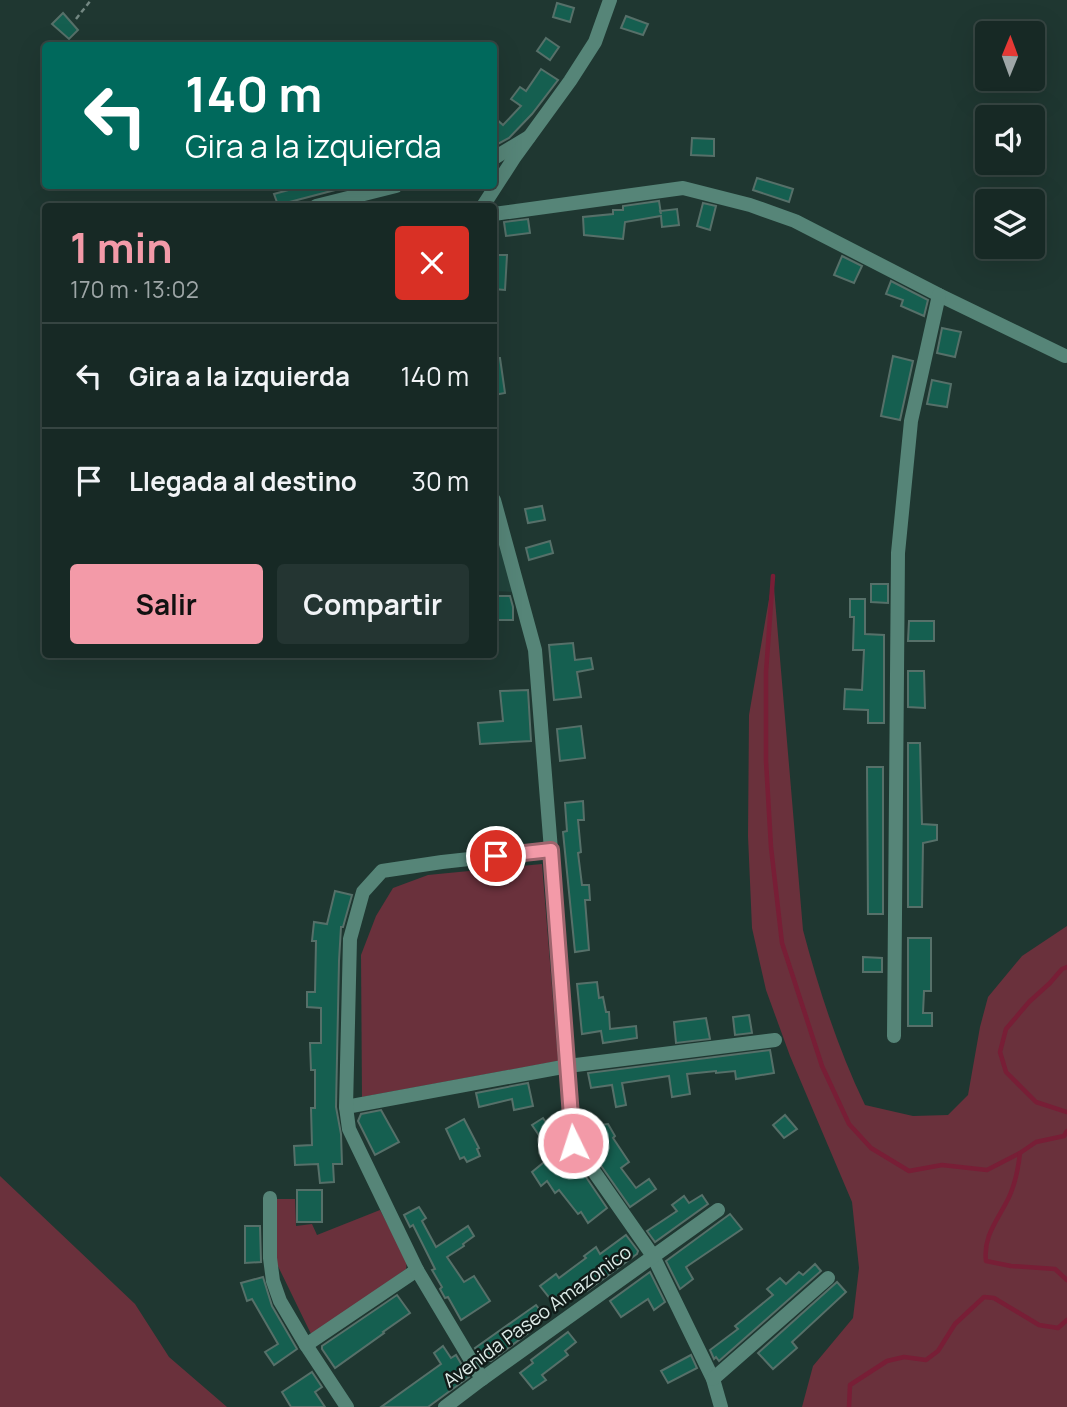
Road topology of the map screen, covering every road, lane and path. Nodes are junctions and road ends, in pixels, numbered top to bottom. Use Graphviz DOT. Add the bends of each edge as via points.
graph roads {
  1 [pos="91,0"];
  2 [pos="610,0"];
  3 [pos="76,19"];
  4 [pos="530,136"];
  5 [pos="497,156"];
  6 [pos="497,184"];
  7 [pos="384,189"];
  8 [pos="328,203"];
  9 [pos="497,214"];
  10 [pos="939,295"];
  11 [pos="1065,356"];
  12 [pos="497,510"];
  13 [pos="551,850"];
  14 [pos="894,1036"];
  15 [pos="775,1041"];
  16 [pos="568,1066"];
  17 [pos="346,1107"];
  18 [pos="270,1198"];
  19 [pos="718,1210"];
  20 [pos="653,1256"];
  21 [pos="417,1270"];
  22 [pos="828,1278"];
  23 [pos="306,1345"];
  24 [pos="482,1379"];
  25 [pos="713,1379"];
  26 [pos="347,1407"];
  27 [pos="445,1407"];
  28 [pos="721,1407"];
  1 -- 3 [label="path"];
  2 -- 4 [label="street" via="596,42"];
  4 -- 5 [label="street"];
  4 -- 6 [label="street"];
  7 -- 8 [label="street"];
  9 -- 10 [label="street" via="683,188 795,221"];
  10 -- 11 [label="street"];
  10 -- 14 [label="street" via="911,421 898,553"];
  12 -- 13 [label="street, Avenida Paseo Amazonico" via="535,650"];
  13 -- 16 [label="street, Avenida Paseo Amazonico"];
  13 -- 17 [label="street" via="382,871 363,892 350,939"];
  15 -- 16 [label="street"];
  16 -- 17 [label="street"];
  16 -- 20 [label="street, Avenida Paseo Amazonico" via="573,1143"];
  17 -- 21 [label="street" via="349,1129"];
  18 -- 23 [label="street" via="273,1281"];
  19 -- 20 [label="street, Avenida Paseo Amazonico"];
  20 -- 24 [label="street, Avenida Paseo Amazonico"];
  20 -- 25 [label="street"];
  21 -- 23 [label="street"];
  21 -- 24 [label="street"];
  22 -- 25 [label="street"];
  23 -- 26 [label="street"];
  24 -- 27 [label="street, Avenida Paseo Amazonico"];
  25 -- 28 [label="street"];
}
